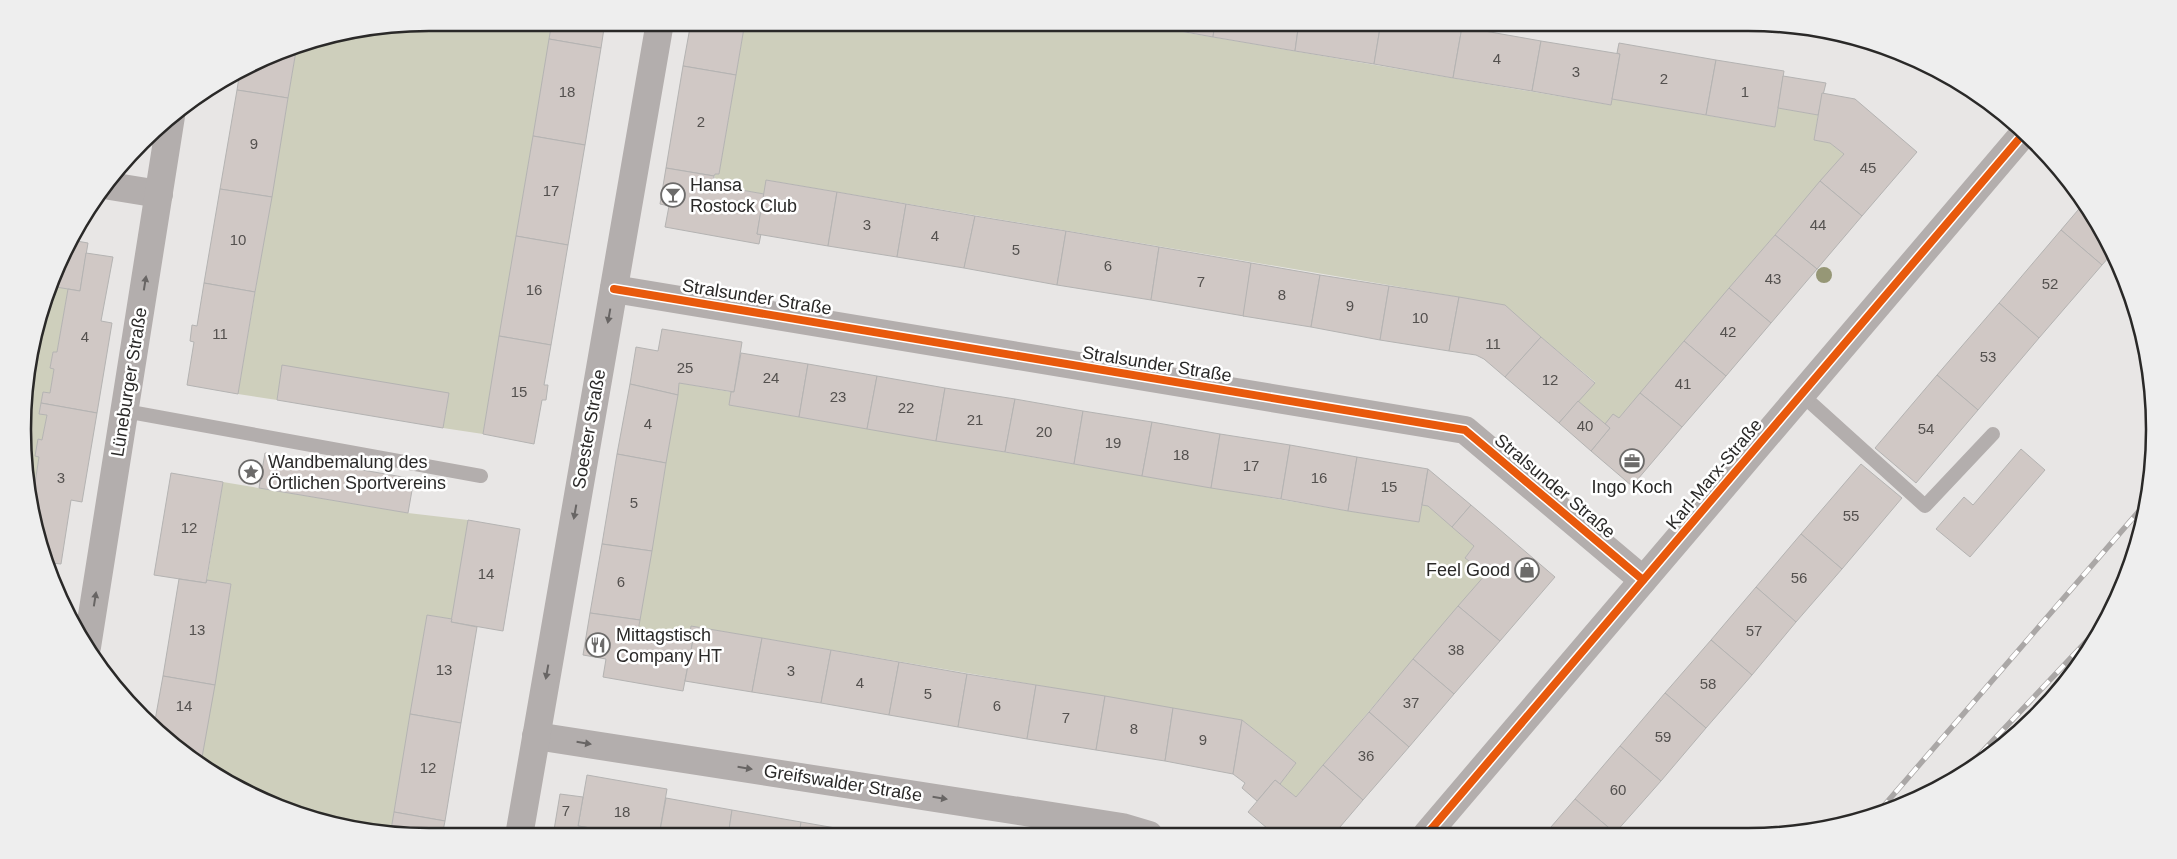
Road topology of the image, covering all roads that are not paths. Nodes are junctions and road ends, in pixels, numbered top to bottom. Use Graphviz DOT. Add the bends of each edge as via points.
graph roads {
  1 [pos="658,31"];
  2 [pos="169,128"];
  3 [pos="2019,139"];
  4 [pos="114,187"];
  5 [pos="159,194"];
  6 [pos="614,289"];
  7 [pos="1801,394"];
  8 [pos="125,411"];
  9 [pos="1993,434"];
  10 [pos="481,476"];
  11 [pos="1643,580"];
  12 [pos="86,632"];
  13 [pos="536,736"];
  14 [pos="520,828"];
  15 [pos="1125,828"];
  16 [pos="1432,828"];
  1 -- 6 [label="street, Soester Straße"];
  2 -- 5 [label="street, Lüneburger Straße"];
  3 -- 7 [label="street, Karl-Marx-Straße"];
  4 -- 5 [label="street"];
  8 -- 5 [label="street, Lüneburger Straße, one-way"];
  6 -- 11 [label="street, Stralsunder Straße" via="1465,430"];
  6 -- 13 [label="street, Soester Straße, one-way"];
  7 -- 9 [label="lane" via="1925,506"];
  7 -- 11 [label="street, Karl-Marx-Straße"];
  8 -- 10 [label="lane"];
  12 -- 8 [label="street, Lüneburger Straße, one-way"];
  11 -- 16 [label="street, Karl-Marx-Straße"];
  13 -- 14 [label="street, Soester Straße"];
  13 -- 15 [label="street, Greifswalder Straße, one-way"];
}
